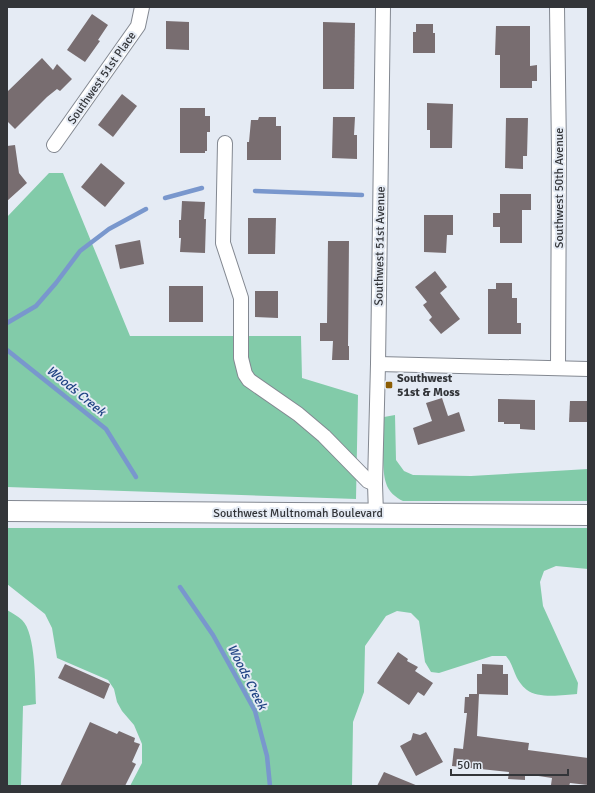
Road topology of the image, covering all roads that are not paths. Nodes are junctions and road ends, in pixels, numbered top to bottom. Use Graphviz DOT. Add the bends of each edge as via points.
graph roads {
  1 [pos="142,7"];
  2 [pos="383,7"];
  3 [pos="557,7"];
  4 [pos="225,143"];
  5 [pos="54,145"];
  6 [pos="378,364"];
  7 [pos="558,368"];
  8 [pos="588,369"];
  9 [pos="375,484"];
  10 [pos="7,511"];
  11 [pos="376,514"];
  12 [pos="588,515"];
  1 -- 5 [label="street, Southwest 51st Place" via="138,26"];
  2 -- 6 [label="street, Southwest 51st Avenue"];
  3 -- 7 [label="street, Southwest 50th Avenue"];
  4 -- 9 [label="street" via="223,243 241,298 241,358 245,374 249,380 298,414 324,436 368,481"];
  6 -- 7 [label="street"];
  6 -- 9 [label="street, Southwest 51st Avenue"];
  7 -- 8 [label="street"];
  9 -- 11 [label="street, Southwest 51st Avenue"];
  10 -- 11 [label="main road, Southwest Multnomah Boulevard"];
  11 -- 12 [label="main road, Southwest Multnomah Boulevard"];
}
